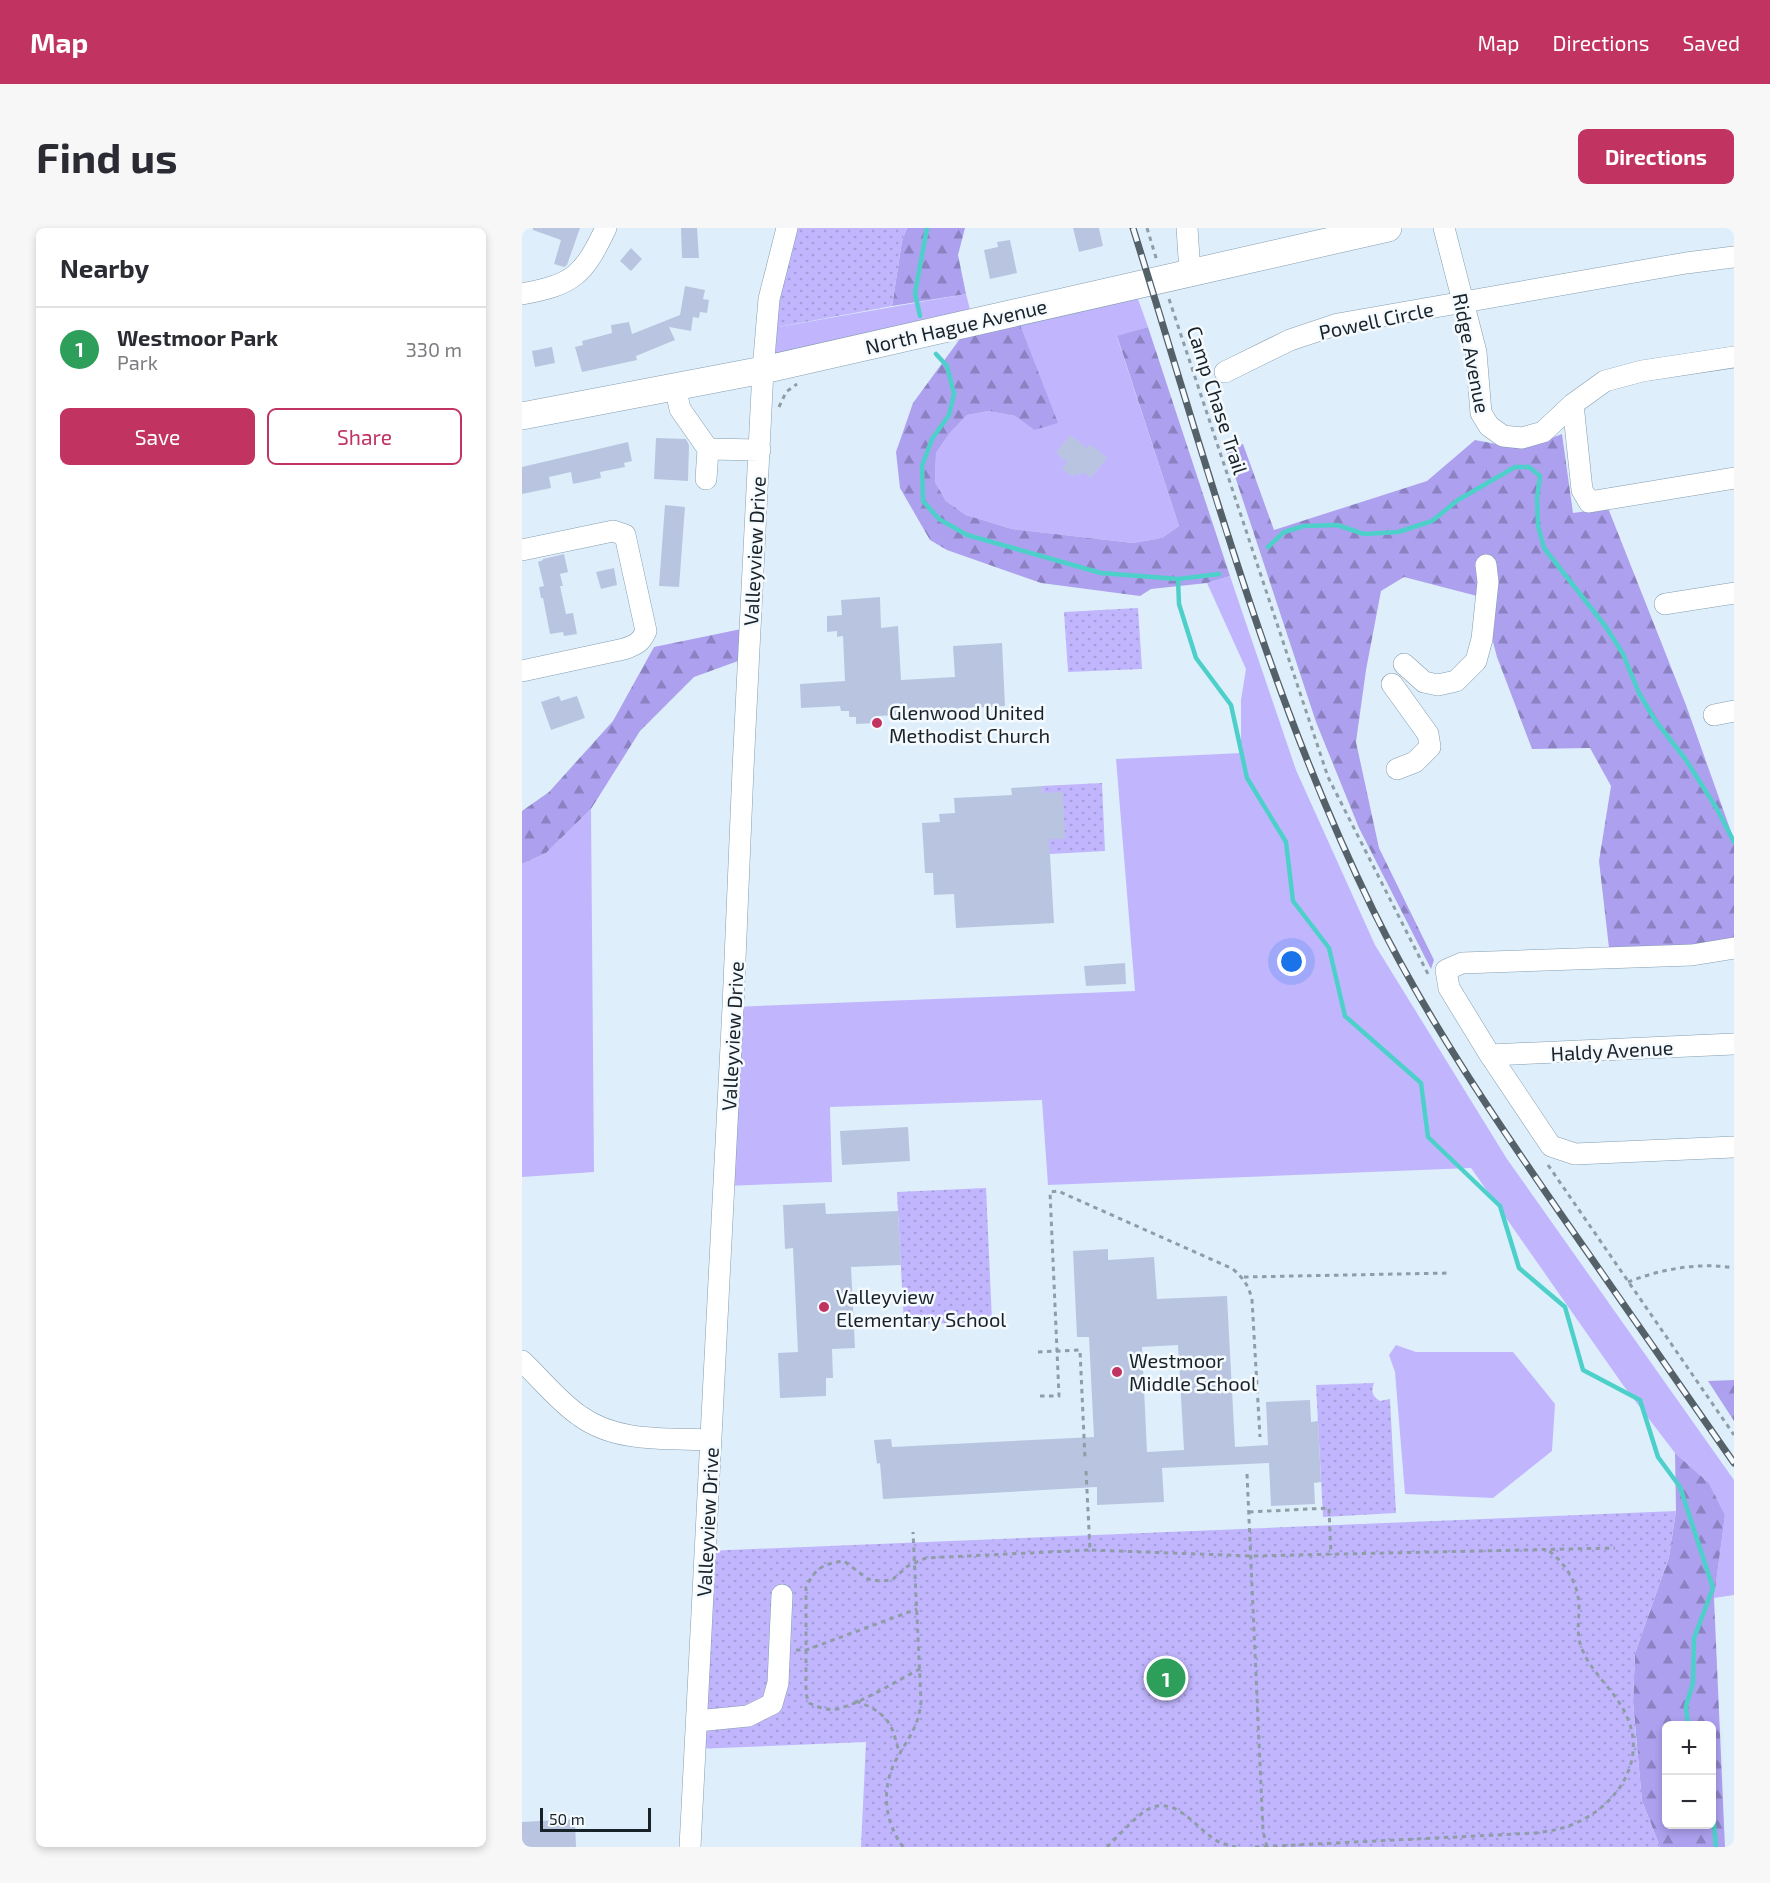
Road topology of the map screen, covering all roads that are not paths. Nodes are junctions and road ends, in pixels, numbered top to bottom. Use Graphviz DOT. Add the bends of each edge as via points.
graph roads {
  1 [pos="606,228"];
  2 [pos="787,228"];
  3 [pos="1187,228"];
  4 [pos="1388,228"];
  5 [pos="1444,228"];
  6 [pos="1734,257"];
  7 [pos="1190,272"];
  8 [pos="522,294"];
  9 [pos="1463,302"];
  10 [pos="1734,357"];
  11 [pos="1225,372"];
  12 [pos="770,378"];
  13 [pos="675,386"];
  14 [pos="1573,404"];
  15 [pos="522,416"];
  16 [pos="708,449"];
  17 [pos="760,450"];
  18 [pos="706,478"];
  19 [pos="1734,478"];
  20 [pos="522,550"];
  21 [pos="1486,565"];
  22 [pos="1734,593"];
  23 [pos="1665,604"];
  24 [pos="1404,664"];
  25 [pos="522,671"];
  26 [pos="1392,684"];
  27 [pos="1397,769"];
  28 [pos="1734,948"];
  29 [pos="1734,1044"];
  30 [pos="1490,1055"];
  31 [pos="1734,1148"];
  32 [pos="522,1361"];
  33 [pos="711,1440"];
  34 [pos="782,1595"];
  35 [pos="697,1721"];
  36 [pos="690,1847"];
  1 -- 8 [label="street" via="575,277 557,287"];
  2 -- 12 [label="street, Valleyview Drive" via="769,299"];
  3 -- 7 [label="street"];
  4 -- 7 [label="main road, North Hague Avenue"];
  5 -- 9 [label="street, Ridge Avenue"];
  6 -- 9 [label="street, Powell Circle"];
  7 -- 12 [label="main road, North Hague Avenue"];
  9 -- 11 [label="street, Powell Circle" via="1338,324 1290,340"];
  9 -- 14 [label="street, Ridge Avenue" via="1476,352 1480,412 1489,426 1503,436 1522,438 1543,432"];
  10 -- 14 [label="street" via="1642,371 1605,381"];
  12 -- 13 [label="main road, North Hague Avenue"];
  12 -- 17 [label="street, Valleyview Drive"];
  13 -- 15 [label="main road, North Hague Avenue"];
  13 -- 16 [label="street" via="680,409"];
  14 -- 19 [label="street" via="1582,490 1589,502"];
  16 -- 17 [label="street"];
  16 -- 18 [label="street"];
  17 -- 33 [label="street, Valleyview Drive"];
  20 -- 25 [label="street" via="613,531 626,535 646,631 642,640 624,649"];
  21 -- 24 [label="street" via="1488,582 1476,662 1456,681 1438,686 1424,682"];
  22 -- 23 [label="street"];
  26 -- 27 [label="street" via="1428,734 1430,747 1415,762"];
  28 -- 30 [label="street" via="1692,955 1462,963 1446,970 1449,988"];
  29 -- 30 [label="street, Haldy Avenue"];
  30 -- 31 [label="street" via="1551,1146 1575,1154"];
  32 -- 33 [label="street" via="580,1416 598,1426 639,1437"];
  33 -- 35 [label="street, Valleyview Drive"];
  34 -- 35 [label="street" via="778,1683 772,1704 748,1716"];
  35 -- 36 [label="street, Valleyview Drive"];
}
